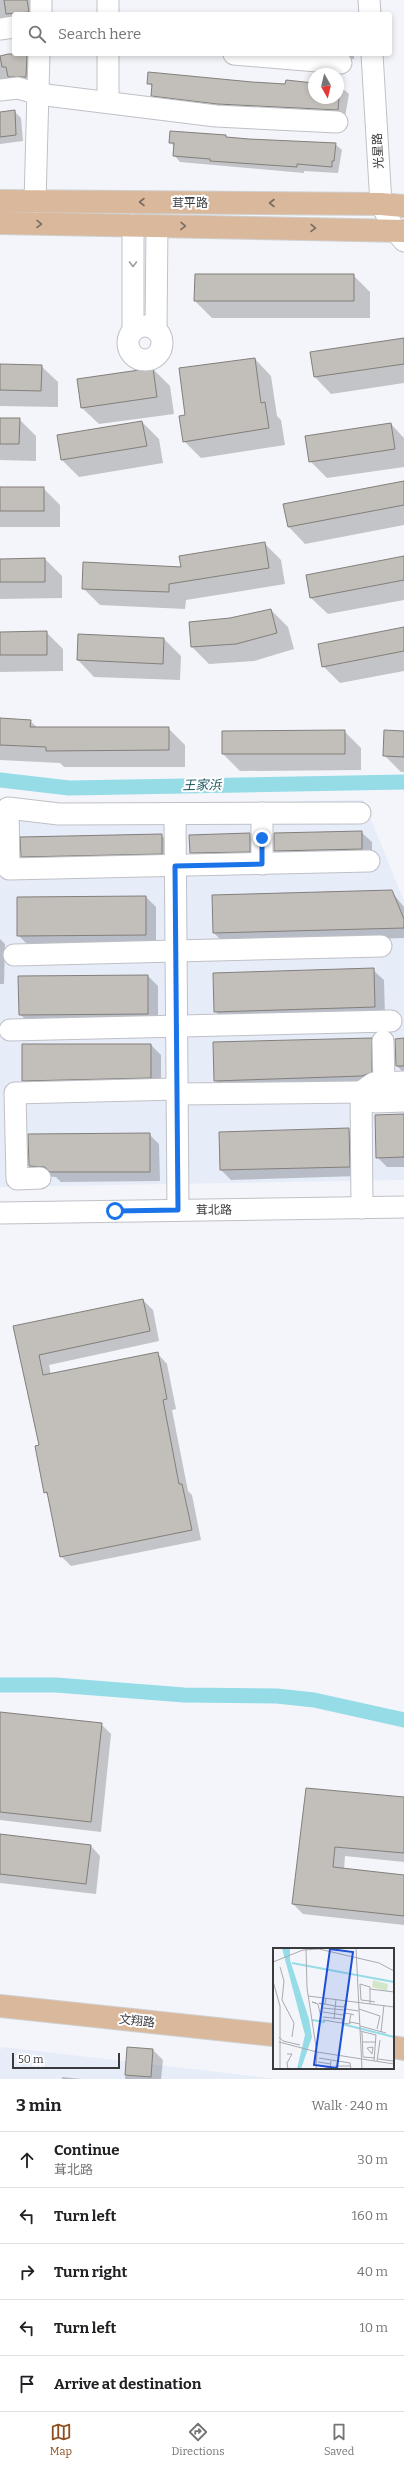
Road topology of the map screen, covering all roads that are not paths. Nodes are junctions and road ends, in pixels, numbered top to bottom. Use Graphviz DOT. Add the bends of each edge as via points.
graph roads {
  1 [pos="41,0"];
  2 [pos="108,0"];
  3 [pos="369,0"];
  4 [pos="40,12"];
  5 [pos="108,12"];
  6 [pos="370,12"];
  7 [pos="12,27"];
  8 [pos="0,29"];
  9 [pos="39,56"];
  10 [pos="108,56"];
  11 [pos="258,56"];
  12 [pos="372,56"];
  13 [pos="341,63"];
  14 [pos="0,90"];
  15 [pos="38,94"];
  16 [pos="108,102"];
  17 [pos="337,122"];
  18 [pos="0,202"];
  19 [pos="35,202"];
  20 [pos="381,204"];
  21 [pos="404,206"];
  22 [pos="0,223"];
  23 [pos="133,225"];
  24 [pos="157,226"];
  25 [pos="400,234"];
  26 [pos="156,329"];
  27 [pos="133,330"];
  28 [pos="262,813"];
  29 [pos="360,813"];
  30 [pos="175,814"];
  31 [pos="370,861"];
  32 [pos="262,864"];
  33 [pos="175,866"];
  34 [pos="381,946"];
  35 [pos="176,951"];
  36 [pos="14,955"];
  37 [pos="391,1022"];
  38 [pos="176,1026"];
  39 [pos="10,1030"];
  40 [pos="383,1042"];
  41 [pos="394,1082"];
  42 [pos="177,1092"];
  43 [pos="361,1092"];
  44 [pos="404,1101"];
  45 [pos="40,1178"];
  46 [pos="2,1207"];
  47 [pos="404,1207"];
  48 [pos="362,1208"];
  49 [pos="178,1210"];
  50 [pos="0,2006"];
  51 [pos="273,2035"];
  52 [pos="394,2047"];
  53 [pos="404,2048"];
  1 -- 4 [label="street"];
  2 -- 5 [label="street"];
  3 -- 6 [label="street"];
  7 -- 8 [label="street"];
  9 -- 15 [label="street"];
  10 -- 16 [label="street"];
  11 -- 13 [label="street"];
  12 -- 20 [label="street, 光星路"];
  14 -- 15 [label="street" via="18,88"];
  15 -- 16 [label="street"];
  15 -- 19 [label="street"];
  16 -- 17 [label="street" via="216,116"];
  18 -- 19 [label="main road, 茸平路"];
  20 -- 19 [label="main road, 茸平路, one-way"];
  20 -- 21 [label="main road, 茸平路"];
  20 -- 25 [label="street, 光星路"];
  22 -- 23 [label="main road, one-way"];
  23 -- 24 [label="main road"];
  23 -- 27 [label="street, one-way"];
  24 -- 25 [label="main road, one-way"];
  24 -- 26 [label="street"];
  26 -- 27 [label="street" via="141,326"];
  26 -- 27 [label="street" via="162,339 162,345 157,356 146,360 130,353 128,341"];
  28 -- 29 [label="street"];
  28 -- 30 [label="street"];
  28 -- 32 [label="street"];
  30 -- 33 [label="street"];
  30 -- 33 [label="street" via="59,814 8,808 10,869"];
  31 -- 32 [label="street"];
  32 -- 33 [label="street"];
  33 -- 35 [label="street"];
  34 -- 35 [label="street"];
  35 -- 36 [label="street"];
  35 -- 38 [label="street"];
  37 -- 38 [label="street"];
  38 -- 39 [label="street"];
  38 -- 42 [label="street"];
  40 -- 41 [label="street"];
  41 -- 43 [label="street" via="374,1083"];
  42 -- 43 [label="street"];
  42 -- 45 [label="street" via="15,1092 16,1179"];
  42 -- 49 [label="street"];
  43 -- 44 [label="street" via="375,1102"];
  43 -- 48 [label="street"];
  46 -- 49 [label="street, 茸北路"];
  47 -- 48 [label="street, 茸北路"];
  48 -- 49 [label="street, 茸北路"];
  50 -- 51 [label="main road, 文翔路"];
  52 -- 53 [label="main road"];
}
